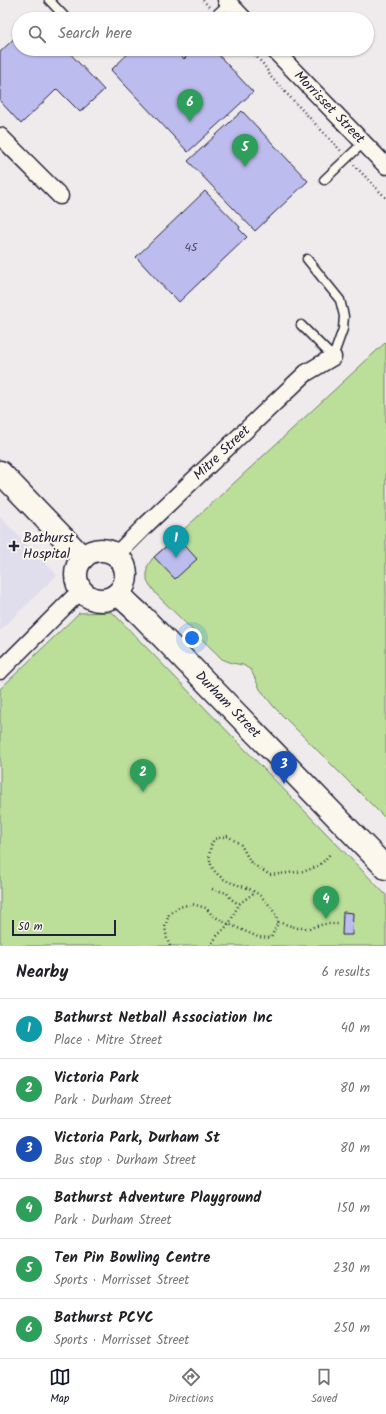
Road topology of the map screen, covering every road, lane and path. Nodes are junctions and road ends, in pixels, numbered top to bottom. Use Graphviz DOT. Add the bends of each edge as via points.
graph roads {
  1 [pos="49,0"];
  2 [pos="228,1"];
  3 [pos="60,12"];
  4 [pos="218,12"];
  5 [pos="238,12"];
  6 [pos="256,56"];
  7 [pos="280,56"];
  8 [pos="0,136"];
  9 [pos="364,143"];
  10 [pos="347,158"];
  11 [pos="386,166"];
  12 [pos="324,180"];
  13 [pos="60,196"];
  14 [pos="386,198"];
  15 [pos="307,259"];
  16 [pos="301,326"];
  17 [pos="333,357"];
  18 [pos="0,472"];
  19 [pos="116,555"];
  20 [pos="83,558"];
  21 [pos="81,590"];
  22 [pos="118,594"];
  23 [pos="0,671"];
  24 [pos="331,853"];
  25 [pos="386,868"];
  26 [pos="212,889"];
  27 [pos="254,892"];
  28 [pos="239,904"];
  29 [pos="278,922"];
  30 [pos="229,924"];
  31 [pos="340,924"];
  32 [pos="170,946"];
  33 [pos="210,946"];
  1 -- 3 [label="lane"];
  2 -- 4 [label="lane"];
  2 -- 5 [label="street"];
  6 -- 10 [label="path" via="271,77"];
  7 -- 9 [label="street, Morrisset Street"];
  8 -- 13 [label="street"];
  9 -- 10 [label="lane"];
  9 -- 11 [label="street, Morrisset Street"];
  10 -- 12 [label="lane"];
  10 -- 14 [label="path"];
  15 -- 17 [label="lane" via="340,300 344,316 343,329"];
  16 -- 17 [label="lane"];
  17 -- 19 [label="street, Mitre Street" via="306,373"];
  18 -- 20 [label="main road"];
  19 -- 20 [label="main road" via="103,550 89,553"];
  19 -- 22 [label="main road" via="122,560 127,574 126,582"];
  20 -- 21 [label="main road" via="77,570"];
  21 -- 22 [label="main road" via="99,600 106,600"];
  21 -- 23 [label="street"];
  22 -- 25 [label="main road, Durham Street"];
  24 -- 27 [label="path" via="323,862 306,871 270,875 251,863 241,845 228,836 214,839 209,848 214,871 222,879 250,888"];
  26 -- 28 [label="path" via="227,893"];
  27 -- 28 [label="path"];
  27 -- 29 [label="path" via="273,909"];
  28 -- 30 [label="path"];
  29 -- 30 [label="path" via="271,938 258,937"];
  29 -- 31 [label="path" via="298,928"];
  30 -- 32 [label="path" via="212,915 206,908 192,904 179,907 169,914 165,927"];
  30 -- 33 [label="path"];
}
